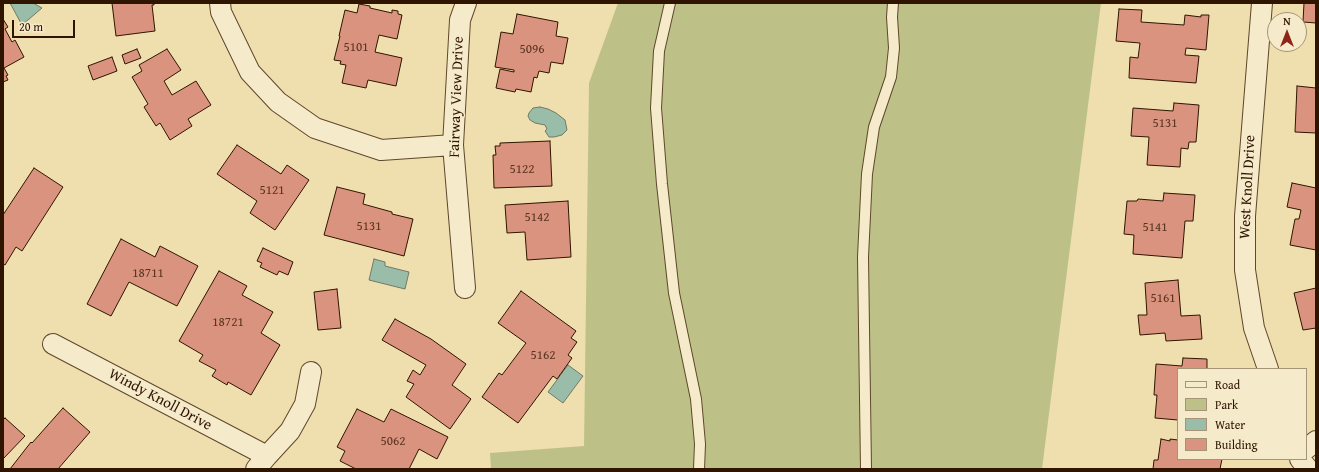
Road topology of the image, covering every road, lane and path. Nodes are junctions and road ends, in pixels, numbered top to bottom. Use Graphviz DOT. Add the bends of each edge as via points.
graph roads {
  1 [pos="220,3"];
  2 [pos="466,3"];
  3 [pos="670,3"];
  4 [pos="893,3"];
  5 [pos="1262,3"];
  6 [pos="452,144"];
  7 [pos="465,288"];
  8 [pos="53,344"];
  9 [pos="1268,368"];
  10 [pos="311,372"];
  11 [pos="1316,441"];
  12 [pos="1307,448"];
  13 [pos="1295,460"];
  14 [pos="1301,460"];
  15 [pos="261,462"];
  16 [pos="699,469"];
  17 [pos="866,469"];
  18 [pos="1289,469"];
  19 [pos="1308,469"];
  1 -- 6 [label="street" via="220,12 250,72 278,102 315,128 381,150"];
  2 -- 6 [label="street, Fairway View Drive" via="460,20"];
  3 -- 16 [label="lane" via="659,51 656,108 674,293 696,399 700,444"];
  4 -- 17 [label="lane" via="894,48 891,77 874,127 867,174 863,257"];
  5 -- 9 [label="street, West Knoll Drive" via="1245,216 1245,270 1254,328"];
  6 -- 7 [label="street, Fairway View Drive"];
  8 -- 15 [label="street, Windy Knoll Drive"];
  10 -- 15 [label="street" via="305,404 290,431"];
  11 -- 12 [label="street"];
  13 -- 18 [label="street"];
  14 -- 19 [label="street"];
}
